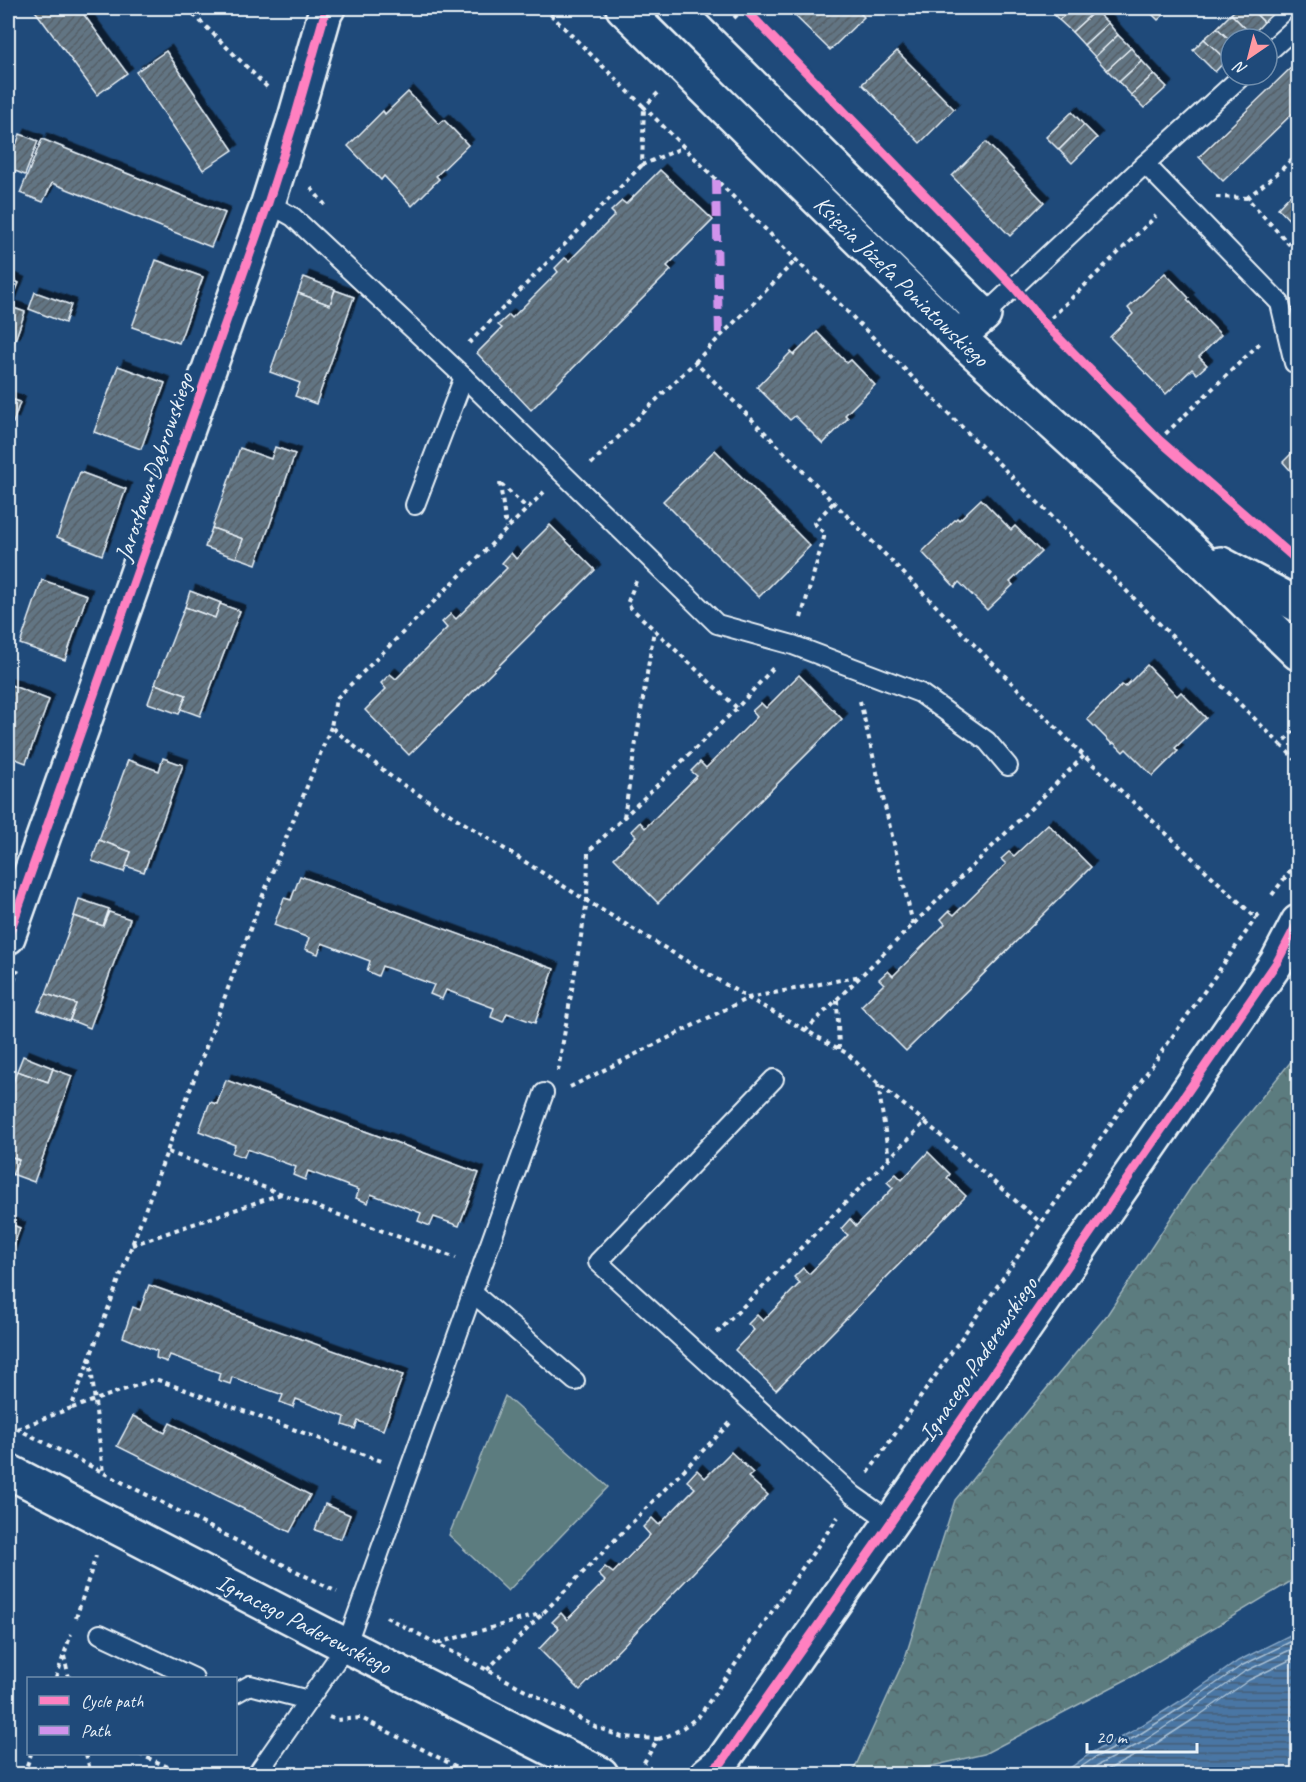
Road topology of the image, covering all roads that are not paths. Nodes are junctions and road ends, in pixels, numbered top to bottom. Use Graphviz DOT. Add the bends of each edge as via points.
graph roads {
  1 [pos="328,8"];
  2 [pos="623,8"];
  3 [pos="674,8"];
  4 [pos="1299,25"];
  5 [pos="1279,42"];
  6 [pos="1230,87"];
  7 [pos="1145,164"];
  8 [pos="268,203"];
  9 [pos="984,315"];
  10 [pos="958,337"];
  11 [pos="1294,363"];
  12 [pos="464,377"];
  13 [pos="415,505"];
  14 [pos="1188,546"];
  15 [pos="1299,606"];
  16 [pos="1299,654"];
  17 [pos="1008,766"];
  18 [pos="1299,922"];
  19 [pos="14,950"];
  20 [pos="1288,951"];
  21 [pos="774,1079"];
  22 [pos="544,1093"];
  23 [pos="473,1293"];
  24 [pos="576,1381"];
  25 [pos="8,1471"];
  26 [pos="891,1522"];
  27 [pos="100,1634"];
  28 [pos="346,1646"];
  29 [pos="192,1677"];
  30 [pos="237,1692"];
  31 [pos="308,1700"];
  32 [pos="257,1774"];
  33 [pos="601,1774"];
  34 [pos="707,1774"];
  1 -- 8 [label="street, Jarosława Dąbrowskiego"];
  2 -- 10 [label="street, Księcia Józefa Poniatowskiego"];
  3 -- 9 [label="street"];
  4 -- 5 [label="lane"];
  6 -- 7 [label="lane"];
  7 -- 9 [label="lane"];
  7 -- 11 [label="lane" via="1280,303"];
  8 -- 12 [label="lane" via="293,217"];
  8 -- 19 [label="street, Jarosława Dąbrowskiego"];
  9 -- 10 [label="street"];
  10 -- 14 [label="street, Księcia Józefa Poniatowskiego"];
  12 -- 13 [label="lane"];
  12 -- 17 [label="lane" via="717,624 793,645 920,693 987,741"];
  14 -- 15 [label="street, Księcia Józefa Poniatowskiego"];
  14 -- 16 [label="street, Księcia Józefa Poniatowskiego"];
  18 -- 20 [label="street, Ignacego Paderewskiego"];
  20 -- 26 [label="street, Ignacego Paderewskiego"];
  21 -- 26 [label="lane" via="598,1262 853,1495"];
  22 -- 23 [label="lane"];
  23 -- 24 [label="lane"];
  23 -- 28 [label="lane"];
  25 -- 28 [label="street, Ignacego Paderewskiego"];
  26 -- 34 [label="street, Ignacego Paderewskiego" via="722,1762"];
  27 -- 29 [label="lane"];
  28 -- 31 [label="lane"];
  28 -- 33 [label="street, Ignacego Paderewskiego"];
  30 -- 31 [label="lane" via="250,1685"];
  31 -- 32 [label="lane"];
}
